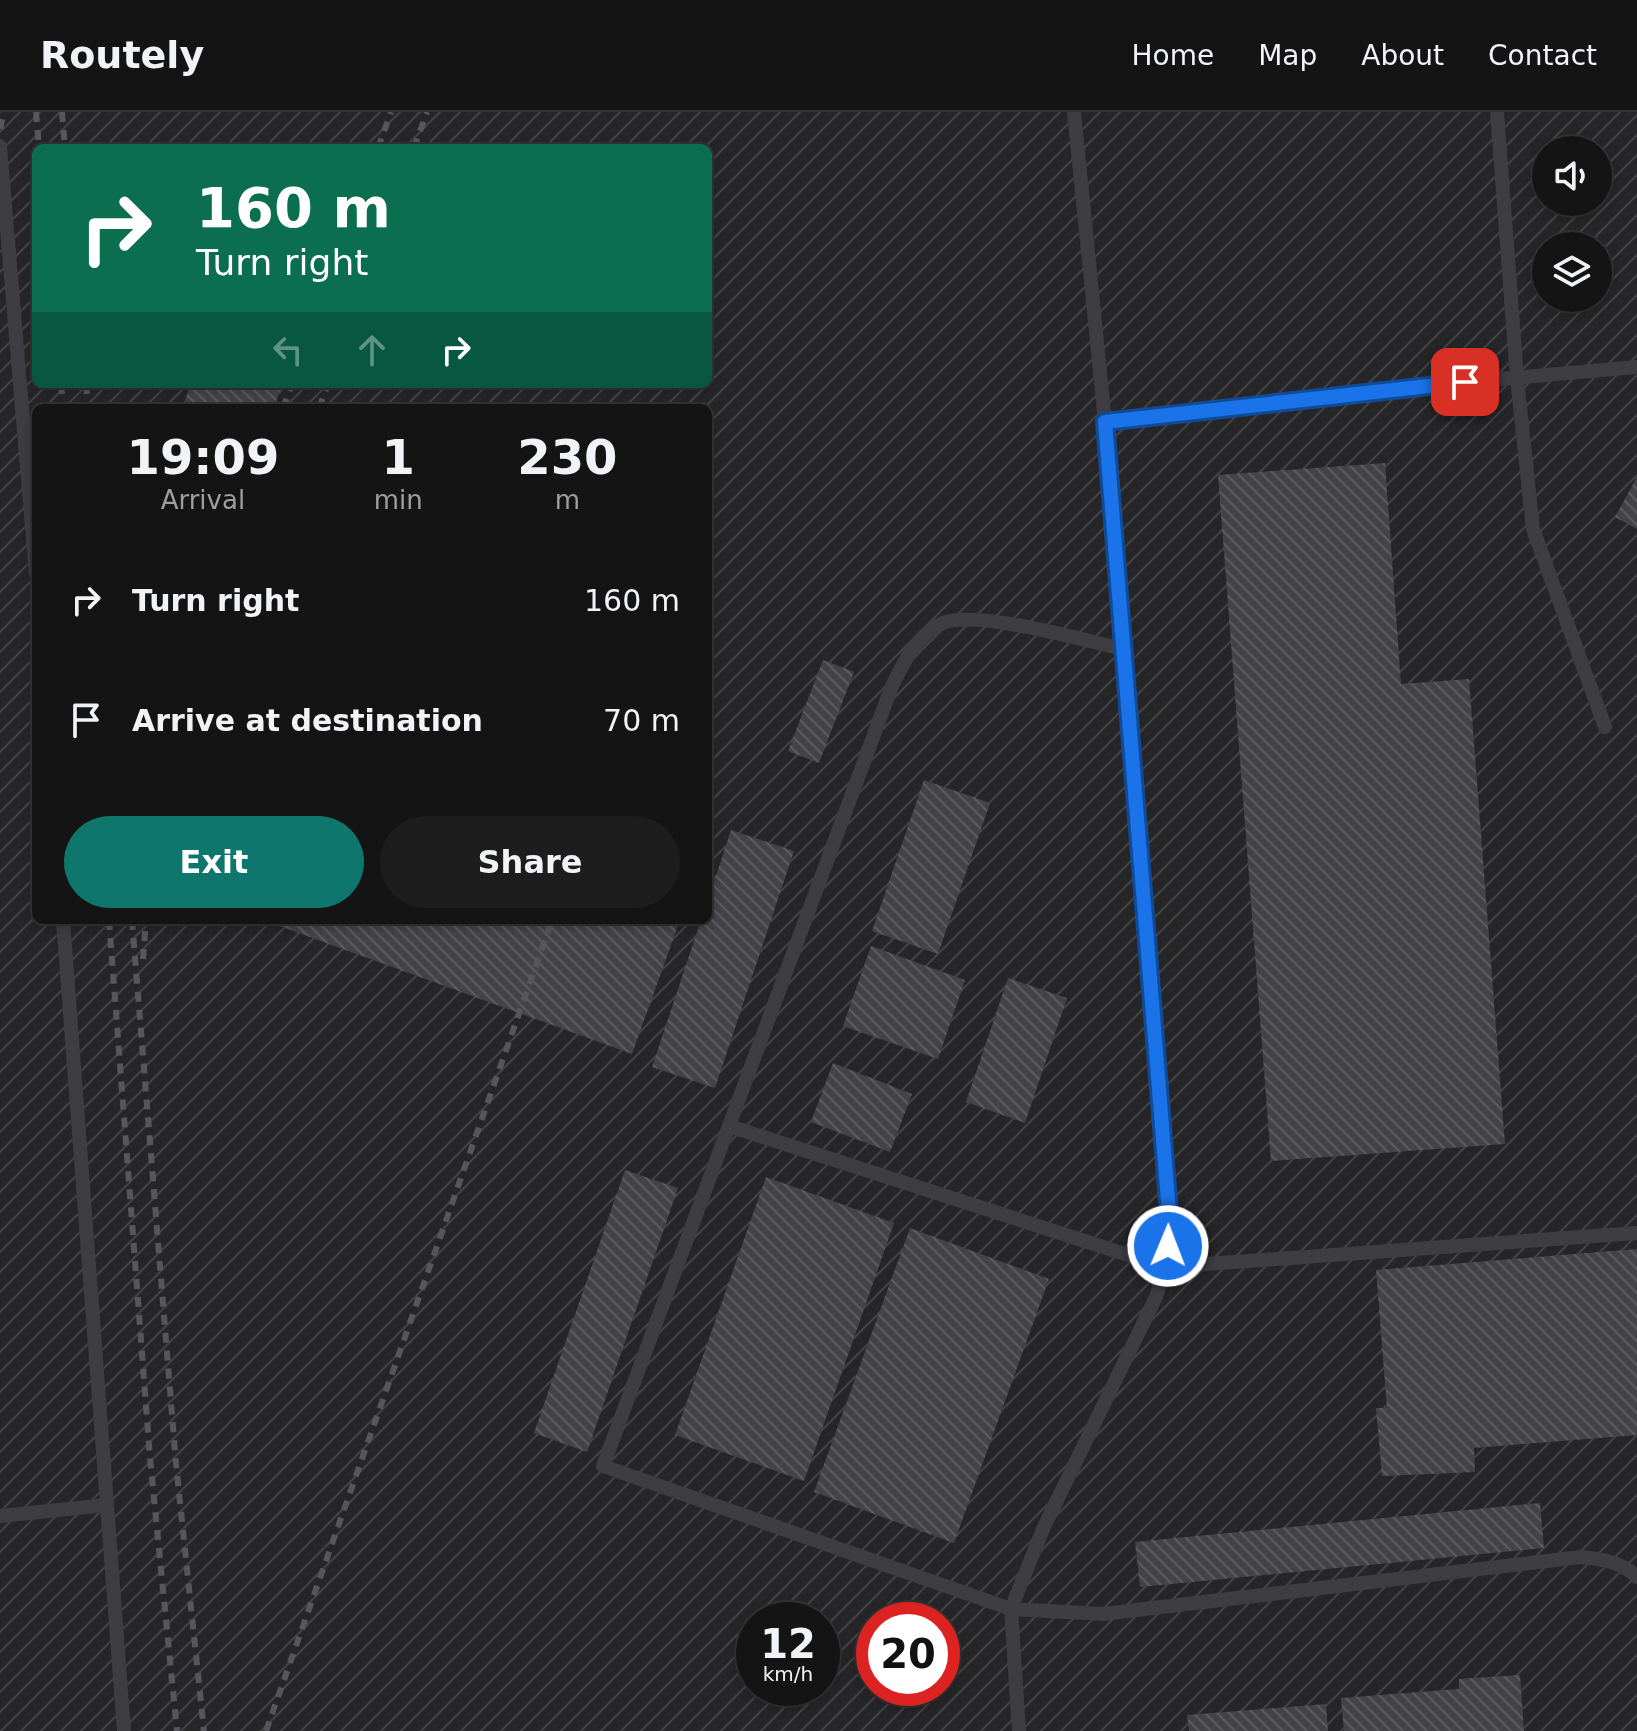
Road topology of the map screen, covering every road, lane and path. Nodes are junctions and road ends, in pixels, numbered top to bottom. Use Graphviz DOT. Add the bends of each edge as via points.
graph roads {
  1 [pos="1074,112"];
  2 [pos="1497,112"];
  3 [pos="0,146"];
  4 [pos="1637,367"];
  5 [pos="1517,378"];
  6 [pos="1105,422"];
  7 [pos="32,526"];
  8 [pos="1123,649"];
  9 [pos="1605,727"];
  10 [pos="63,924"];
  11 [pos="729,1126"];
  12 [pos="1637,1233"];
  13 [pos="1165,1267"];
  14 [pos="107,1505"];
  15 [pos="0,1516"];
  16 [pos="1637,1577"];
  17 [pos="1011,1609"];
  18 [pos="124,1731"];
  19 [pos="1019,1731"];
  1 -- 6 [label="lane"];
  2 -- 5 [label="lane"];
  3 -- 7 [label="lane"];
  4 -- 5 [label="lane"];
  5 -- 6 [label="lane"];
  5 -- 9 [label="lane" via="1533,529"];
  6 -- 8 [label="lane"];
  8 -- 11 [label="lane" via="970,619 943,623 921,638 892,686"];
  8 -- 13 [label="lane" via="1170,1225"];
  10 -- 14 [label="lane"];
  11 -- 13 [label="lane"];
  11 -- 17 [label="lane" via="603,1466"];
  12 -- 13 [label="lane"];
  13 -- 17 [label="lane" via="1156,1297 1043,1529"];
  14 -- 15 [label="lane"];
  14 -- 18 [label="lane"];
  16 -- 17 [label="lane" via="1629,1568 1581,1557 1103,1614"];
  17 -- 19 [label="lane"];
}
